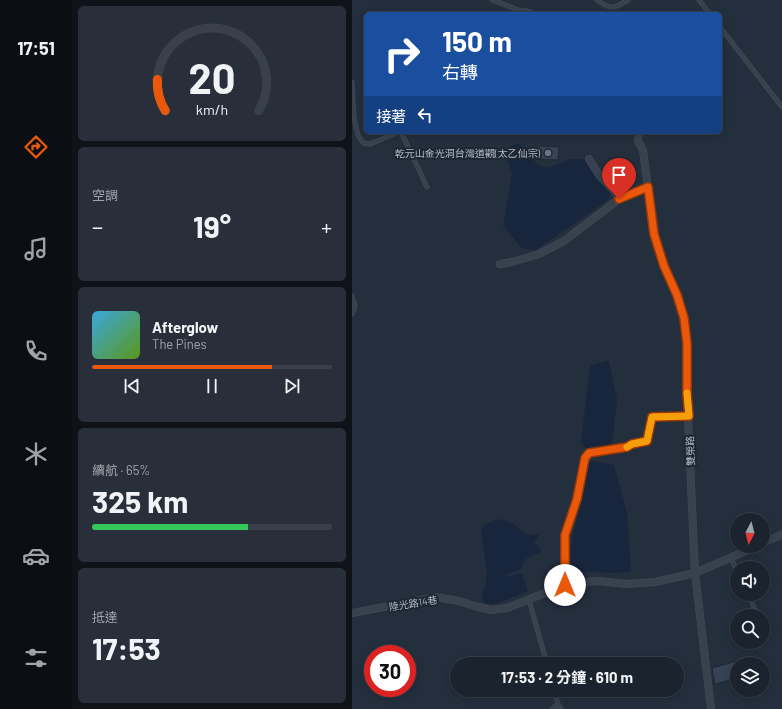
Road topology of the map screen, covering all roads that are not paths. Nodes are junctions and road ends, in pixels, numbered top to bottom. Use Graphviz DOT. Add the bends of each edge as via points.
graph roads {
  1 [pos="492,0"];
  2 [pos="597,0"];
  3 [pos="628,0"];
  4 [pos="699,0"];
  5 [pos="521,12"];
  6 [pos="708,12"];
  7 [pos="722,30"];
  8 [pos="352,82"];
  9 [pos="782,107"];
  10 [pos="395,134"];
  11 [pos="401,134"];
  12 [pos="639,134"];
  13 [pos="589,160"];
  14 [pos="427,187"];
  15 [pos="648,187"];
  16 [pos="619,199"];
  17 [pos="500,264"];
  18 [pos="352,296"];
  19 [pos="352,314"];
  20 [pos="689,416"];
  21 [pos="782,534"];
  22 [pos="770,540"];
  23 [pos="742,553"];
  24 [pos="731,558"];
  25 [pos="732,561"];
  26 [pos="694,573"];
  27 [pos="565,585"];
  28 [pos="529,600"];
  29 [pos="352,613"];
  30 [pos="545,657"];
  31 [pos="556,697"];
  32 [pos="558,704"];
  33 [pos="552,709"];
  34 [pos="561,709"];
  35 [pos="710,709"];
  1 -- 5 [label="lane"];
  2 -- 3 [label="lane" via="610,7"];
  4 -- 6 [label="lane"];
  7 -- 9 [label="lane"];
  8 -- 10 [label="lane" via="354,118 363,144 370,144"];
  11 -- 14 [label="lane"];
  12 -- 15 [label="street, 雙榮路"];
  13 -- 16 [label="street"];
  15 -- 16 [label="street"];
  15 -- 20 [label="street, 雙榮路" via="654,234 684,318"];
  16 -- 17 [label="street" via="564,241 539,254"];
  18 -- 19 [label="lane" via="355,306"];
  20 -- 26 [label="street, 雙榮路"];
  20 -- 27 [label="street" via="652,417 647,441 589,453 585,458 577,499 565,535"];
  21 -- 22 [label="street"];
  23 -- 24 [label="street, 陸光路14巷"];
  24 -- 25 [label="lane"];
  24 -- 26 [label="street, 陸光路14巷"];
  26 -- 27 [label="street, 陸光路14巷" via="655,582 627,584 598,581"];
  26 -- 35 [label="street, 雙榮路"];
  27 -- 28 [label="street, 陸光路14巷"];
  28 -- 29 [label="street, 陸光路14巷" via="507,608 491,610 436,597"];
  28 -- 30 [label="lane"];
  31 -- 32 [label="lane"];
  32 -- 33 [label="lane"];
  32 -- 34 [label="lane"];
}
